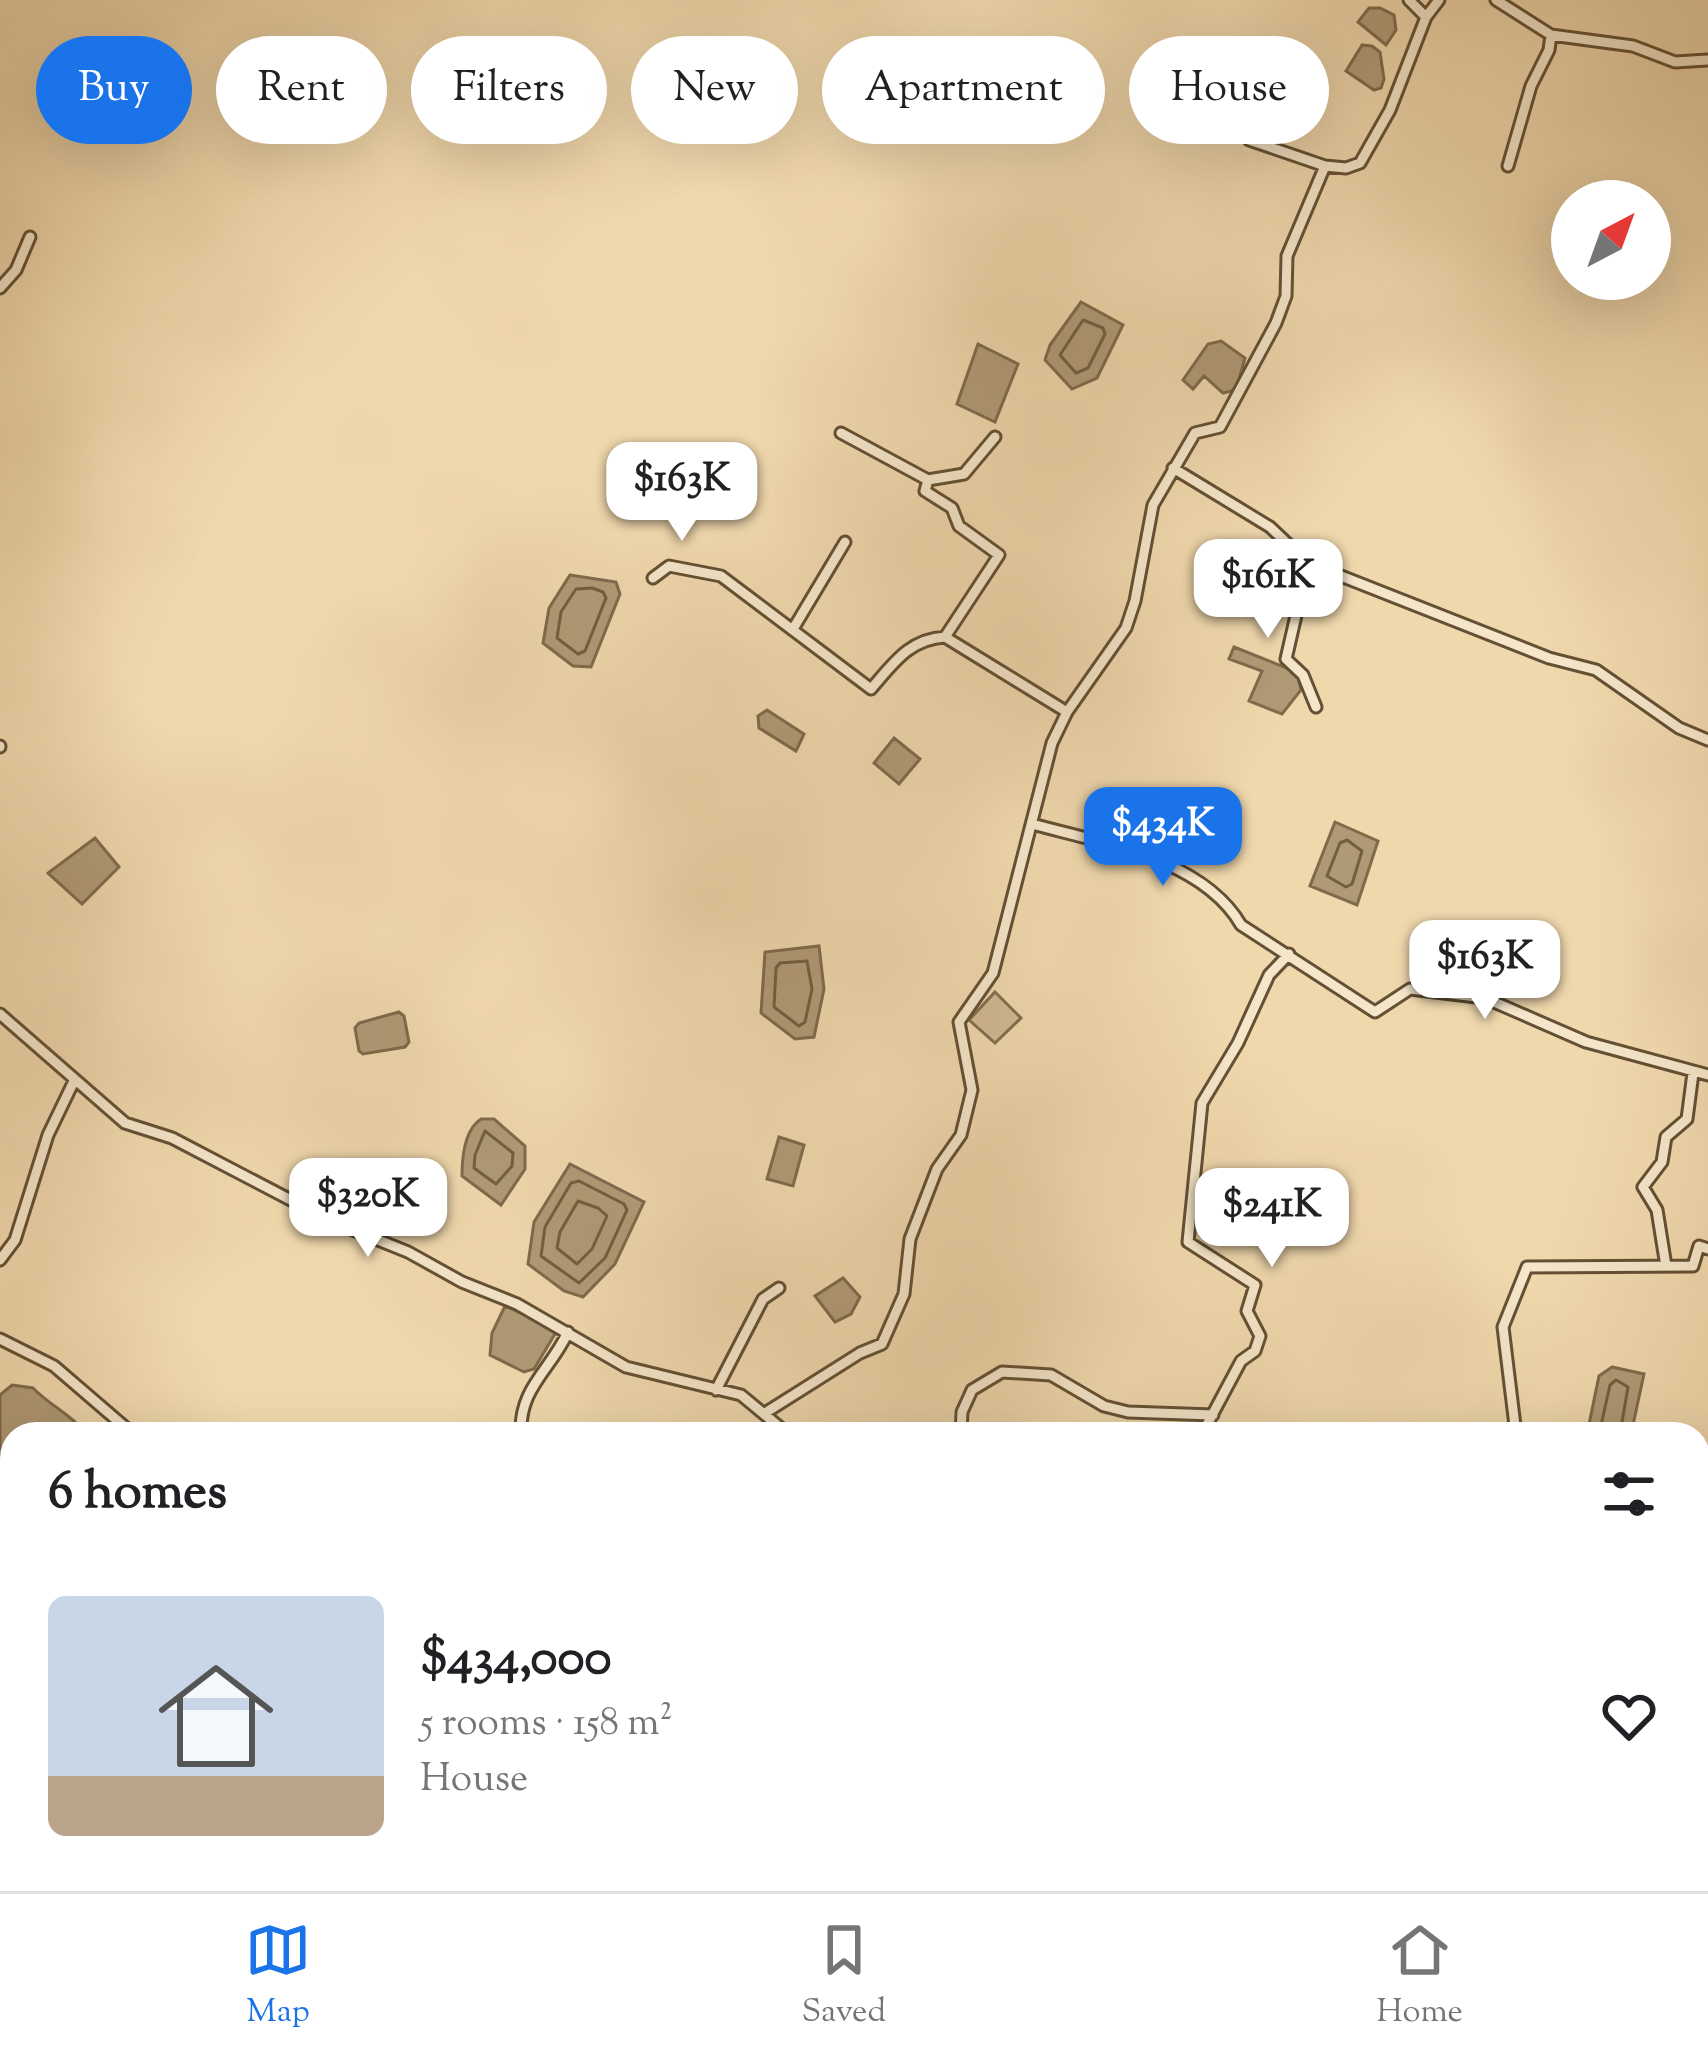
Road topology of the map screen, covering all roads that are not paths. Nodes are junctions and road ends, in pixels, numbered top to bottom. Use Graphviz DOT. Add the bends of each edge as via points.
graph roads {
  1 [pos="1408,0"];
  2 [pos="1439,0"];
  3 [pos="1496,0"];
  4 [pos="1426,17"];
  5 [pos="1551,34"];
  6 [pos="1708,60"];
  7 [pos="1261,144"];
  8 [pos="1324,166"];
  9 [pos="1508,166"];
  10 [pos="30,237"];
  11 [pos="0,288"];
  12 [pos="841,434"];
  13 [pos="995,437"];
  14 [pos="1173,468"];
  15 [pos="928,480"];
  16 [pos="844,542"];
  17 [pos="1308,562"];
  18 [pos="653,578"];
  19 [pos="793,629"];
  20 [pos="945,638"];
  21 [pos="1316,706"];
  22 [pos="1067,712"];
  23 [pos="1708,740"];
  24 [pos="1032,824"];
  25 [pos="1289,954"];
  26 [pos="0,1014"];
  27 [pos="1693,1073"];
  28 [pos="1708,1076"];
  29 [pos="74,1081"];
  30 [pos="1708,1249"];
  31 [pos="0,1260"];
  32 [pos="1666,1266"];
  33 [pos="779,1288"];
  34 [pos="568,1332"];
  35 [pos="0,1339"];
  36 [pos="716,1390"];
  37 [pos="765,1413"];
  38 [pos="1213,1415"];
  39 [pos="119,1422"];
  40 [pos="520,1422"];
  41 [pos="775,1422"];
  42 [pos="962,1422"];
  43 [pos="1209,1422"];
  44 [pos="1515,1422"];
  1 -- 4 [label="street"];
  2 -- 4 [label="street"];
  3 -- 5 [label="street"];
  4 -- 8 [label="street" via="1360,163"];
  5 -- 6 [label="street" via="1633,46 1675,62"];
  5 -- 9 [label="street"];
  7 -- 8 [label="street"];
  8 -- 14 [label="street" via="1287,256 1276,323 1220,427 1195,433"];
  10 -- 11 [label="street"];
  12 -- 15 [label="street"];
  13 -- 15 [label="street" via="964,474"];
  14 -- 17 [label="street" via="1270,527"];
  14 -- 22 [label="street" via="1153,505 1126,628"];
  15 -- 20 [label="street" via="925,491 999,554"];
  16 -- 19 [label="street"];
  17 -- 21 [label="street" via="1286,659 1304,675"];
  17 -- 23 [label="street" via="1596,670"];
  18 -- 19 [label="street" via="669,566 721,576"];
  19 -- 20 [label="street" via="871,689 909,647"];
  20 -- 22 [label="street"];
  22 -- 24 [label="street"];
  24 -- 25 [label="street" via="1180,872"];
  24 -- 37 [label="street" via="993,973 959,1022 972,1090 961,1136 937,1168 910,1239 904,1294 889,1328 881,1344"];
  25 -- 27 [label="street" via="1376,1012 1410,988 1485,998 1586,1042"];
  25 -- 38 [label="street" via="1269,975 1202,1103 1188,1242 1256,1285 1247,1311 1260,1336"];
  26 -- 29 [label="street"];
  27 -- 28 [label="street"];
  27 -- 32 [label="street" via="1687,1119 1666,1137 1662,1162 1643,1187 1657,1210"];
  29 -- 31 [label="street" via="15,1240"];
  29 -- 34 [label="street" via="125,1123 172,1138"];
  30 -- 32 [label="street" via="1699,1246 1693,1266"];
  32 -- 44 [label="street" via="1526,1267 1503,1327"];
  33 -- 36 [label="street" via="763,1298"];
  34 -- 36 [label="street" via="626,1367"];
  34 -- 40 [label="street" via="527,1393"];
  35 -- 39 [label="street" via="54,1366"];
  36 -- 37 [label="street" via="741,1395"];
  37 -- 41 [label="street"];
  38 -- 42 [label="street" via="1128,1412 1051,1375 1002,1372 972,1390"];
  38 -- 43 [label="street"];
}
